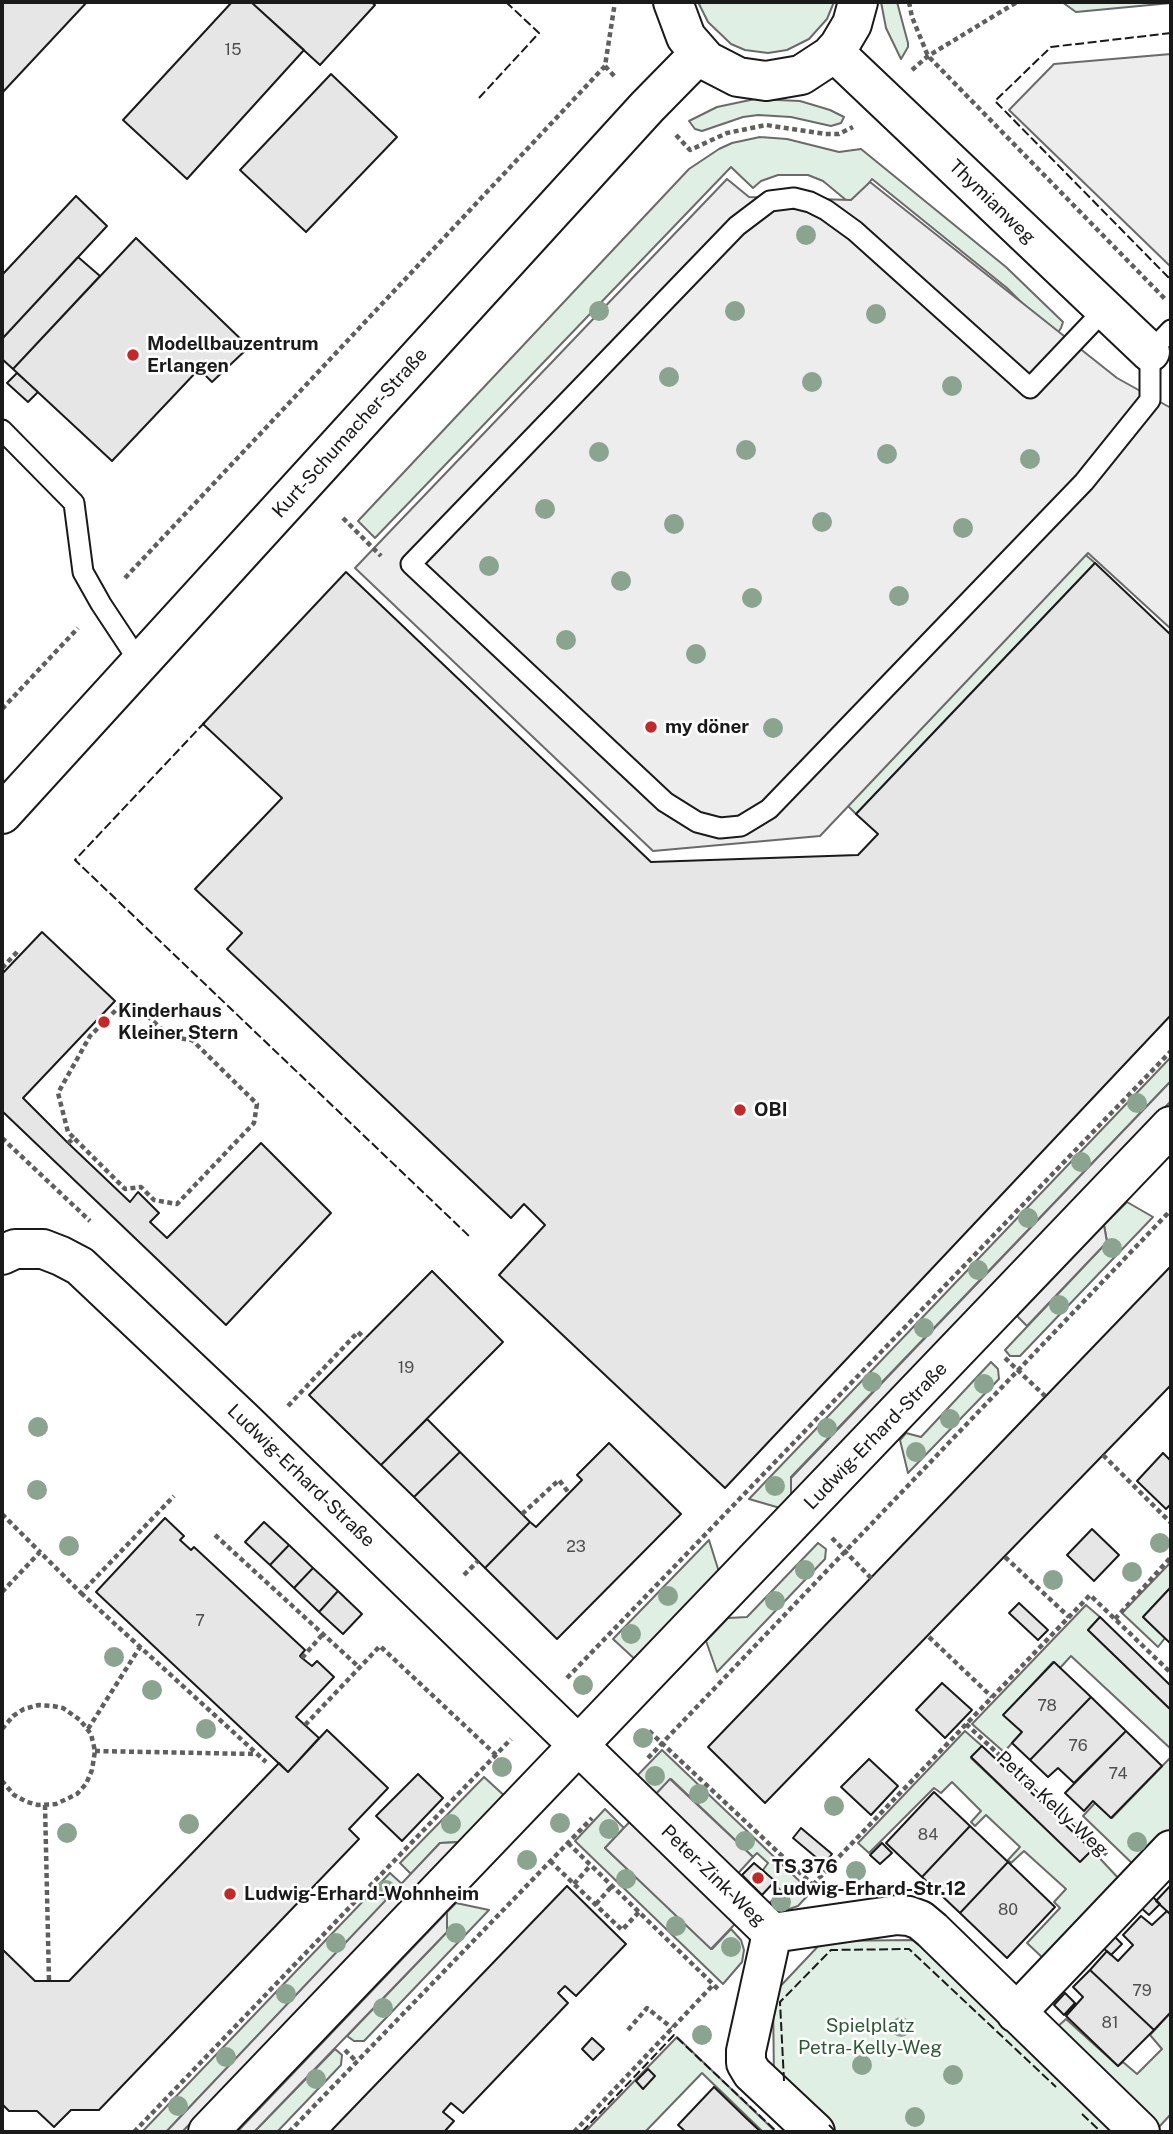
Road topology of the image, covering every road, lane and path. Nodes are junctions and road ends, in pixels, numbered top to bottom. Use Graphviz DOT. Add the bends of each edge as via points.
graph roads {
  1 [pos="615,2"];
  2 [pos="673,2"];
  3 [pos="858,2"];
  4 [pos="909,2"];
  5 [pos="1017,2"];
  6 [pos="834,52"];
  7 [pos="699,54"];
  8 [pos="928,56"];
  9 [pos="1171,306"];
  10 [pos="1105,309"];
  11 [pos="1161,341"];
  12 [pos="2,430"];
  13 [pos="343,518"];
  14 [pos="411,564"];
  15 [pos="101,604"];
  16 [pos="140,663"];
  17 [pos="2,709"];
  18 [pos="2,814"];
  19 [pos="19,951"];
  20 [pos="2,968"];
  21 [pos="1171,1051"];
  22 [pos="1171,1126"];
  23 [pos="74,1138"];
  24 [pos="68,1143"];
  25 [pos="1171,1211"];
  26 [pos="2,1255"];
  27 [pos="977,1331"];
  28 [pos="365,1339"];
  29 [pos="1018,1371"];
  30 [pos="1045,1396"];
  31 [pos="286,1408"];
  32 [pos="1103,1455"];
  33 [pos="569,1493"];
  34 [pos="174,1496"];
  35 [pos="804,1510"];
  36 [pos="2,1514"];
  37 [pos="522,1514"];
  38 [pos="1171,1523"];
  39 [pos="215,1535"];
  40 [pos="40,1552"];
  41 [pos="845,1552"];
  42 [pos="1005,1557"];
  43 [pos="1171,1557"];
  44 [pos="478,1561"];
  45 [pos="464,1575"];
  46 [pos="872,1579"];
  47 [pos="2,1592"];
  48 [pos="81,1593"];
  49 [pos="1069,1617"];
  50 [pos="1115,1619"];
  51 [pos="322,1635"];
  52 [pos="929,1637"];
  53 [pos="141,1647"];
  54 [pos="302,1658"];
  55 [pos="580,1665"];
  56 [pos="360,1668"];
  57 [pos="1171,1673"];
  58 [pos="992,1697"];
  59 [pos="620,1703"];
  60 [pos="541,1708"];
  61 [pos="2,1715"];
  62 [pos="8,1721"];
  63 [pos="966,1724"];
  64 [pos="305,1725"];
  65 [pos="2,1729"];
  66 [pos="88,1729"];
  67 [pos="662,1744"];
  68 [pos="580,1745"];
  69 [pos="95,1751"];
  70 [pos="257,1754"];
  71 [pos="496,1755"];
  72 [pos="266,1762"];
  73 [pos="2,1781"];
  74 [pos="622,1786"];
  75 [pos="45,1805"];
  76 [pos="568,1843"];
  77 [pos="1171,1850"];
  78 [pos="550,1861"];
  79 [pos="833,1863"];
  80 [pos="591,1865"];
  81 [pos="574,1884"];
  82 [pos="1139,1884"];
  83 [pos="813,1885"];
  84 [pos="612,1886"];
  85 [pos="596,1904"];
  86 [pos="639,1912"];
  87 [pos="772,1933"];
  88 [pos="49,1981"];
  89 [pos="713,1984"];
  90 [pos="1016,2013"];
  91 [pos="753,2021"];
  92 [pos="672,2028"];
  93 [pos="628,2030"];
  94 [pos="134,2132"];
  95 [pos="208,2132"];
  96 [pos="289,2132"];
  97 [pos="574,2132"];
  98 [pos="815,2132"];
  99 [pos="1140,2132"];
  1 -- 15 [label="path" via="605,66"];
  2 -- 7 [label="street" via="682,30"];
  3 -- 6 [label="street" via="852,24"];
  4 -- 8 [label="path"];
  5 -- 8 [label="path"];
  6 -- 7 [label="street" via="801,75 766,81 738,77"];
  6 -- 10 [label="street, Thymianweg"];
  7 -- 16 [label="street, Kurt-Schumacher-Straße"];
  8 -- 9 [label="path"];
  10 -- 11 [label="street, Thymianweg"];
  10 -- 14 [label="lane" via="1030,388 855,231 810,202 780,198 737,226"];
  11 -- 14 [label="lane" via="1150,400 1084,482 761,816 741,826 709,826 684,816"];
  12 -- 15 [label="lane" via="74,503 83,572"];
  13 -- 14 [label="path" via="397,573"];
  15 -- 16 [label="lane"];
  15 -- 17 [label="path"];
  16 -- 18 [label="street, Kurt-Schumacher-Straße"];
  19 -- 20 [label="path"];
  21 -- 55 [label="path"];
  22 -- 27 [label="street, Ludwig-Erhard-Straße"];
  23 -- 23 [label="path" via="125,1189 141,1187 154,1200 177,1205 254,1123 257,1104 192,1040 170,1037 141,1010 122,1004 90,1036 58,1093 68,1132"];
  23 -- 24 [label="path"];
  25 -- 29 [label="path"];
  26 -- 60 [label="street, Ludwig-Erhard-Straße" via="15,1249 43,1249 80,1266"];
  27 -- 29 [label="path"];
  27 -- 35 [label="street, Ludwig-Erhard-Straße"];
  28 -- 31 [label="path" via="358,1332"];
  29 -- 30 [label="path"];
  29 -- 41 [label="path"];
  32 -- 38 [label="path"];
  33 -- 37 [label="path" via="559,1480"];
  34 -- 48 [label="path"];
  35 -- 41 [label="path"];
  35 -- 59 [label="street, Ludwig-Erhard-Straße"];
  36 -- 40 [label="path"];
  39 -- 51 [label="path"];
  40 -- 47 [label="path"];
  40 -- 48 [label="path"];
  41 -- 46 [label="path"];
  41 -- 67 [label="path"];
  42 -- 49 [label="path"];
  43 -- 50 [label="path"];
  44 -- 45 [label="path"];
  48 -- 53 [label="path"];
  49 -- 50 [label="path" via="1090,1595"];
  49 -- 58 [label="path"];
  50 -- 57 [label="path"];
  51 -- 54 [label="path"];
  51 -- 56 [label="path"];
  52 -- 58 [label="path"];
  53 -- 66 [label="path"];
  53 -- 70 [label="path"];
  55 -- 59 [label="path"];
  55 -- 60 [label="path"];
  56 -- 64 [label="path"];
  56 -- 71 [label="path" via="380,1646"];
  58 -- 63 [label="path"];
  59 -- 67 [label="path"];
  59 -- 68 [label="street, Ludwig-Erhard-Straße"];
  60 -- 68 [label="street, Ludwig-Erhard-Straße"];
  60 -- 71 [label="path"];
  61 -- 62 [label="path"];
  62 -- 65 [label="path"];
  62 -- 66 [label="path" via="33,1706 53,1706 73,1714"];
  63 -- 79 [label="path"];
  63 -- 82 [label="path, Petra-Kelly-Weg"];
  66 -- 69 [label="path"];
  67 -- 74 [label="path"];
  67 -- 83 [label="path"];
  68 -- 74 [label="street, Peter-Zink-Weg"];
  68 -- 95 [label="street, Ludwig-Erhard-Straße"];
  69 -- 70 [label="path"];
  69 -- 75 [label="path" via="93,1770 81,1790 62,1802"];
  70 -- 72 [label="path"];
  71 -- 94 [label="path"];
  73 -- 75 [label="path" via="14,1795"];
  74 -- 76 [label="path"];
  74 -- 87 [label="street, Peter-Zink-Weg"];
  75 -- 88 [label="path"];
  76 -- 78 [label="path"];
  76 -- 80 [label="path"];
  77 -- 82 [label="street"];
  78 -- 81 [label="path"];
  78 -- 96 [label="path"];
  80 -- 81 [label="path"];
  80 -- 84 [label="path"];
  81 -- 85 [label="path"];
  82 -- 90 [label="street"];
  84 -- 85 [label="path"];
  84 -- 86 [label="path"];
  85 -- 86 [label="path" via="622,1930"];
  86 -- 89 [label="path"];
  87 -- 90 [label="street" via="909,1916 932,1930"];
  87 -- 91 [label="street, Peter-Zink-Weg"];
  89 -- 91 [label="path"];
  89 -- 92 [label="path"];
  90 -- 99 [label="street"];
  91 -- 98 [label="street, Peter-Zink-Weg" via="746,2063"];
  92 -- 93 [label="path" via="647,2008"];
  92 -- 97 [label="path"];
}
